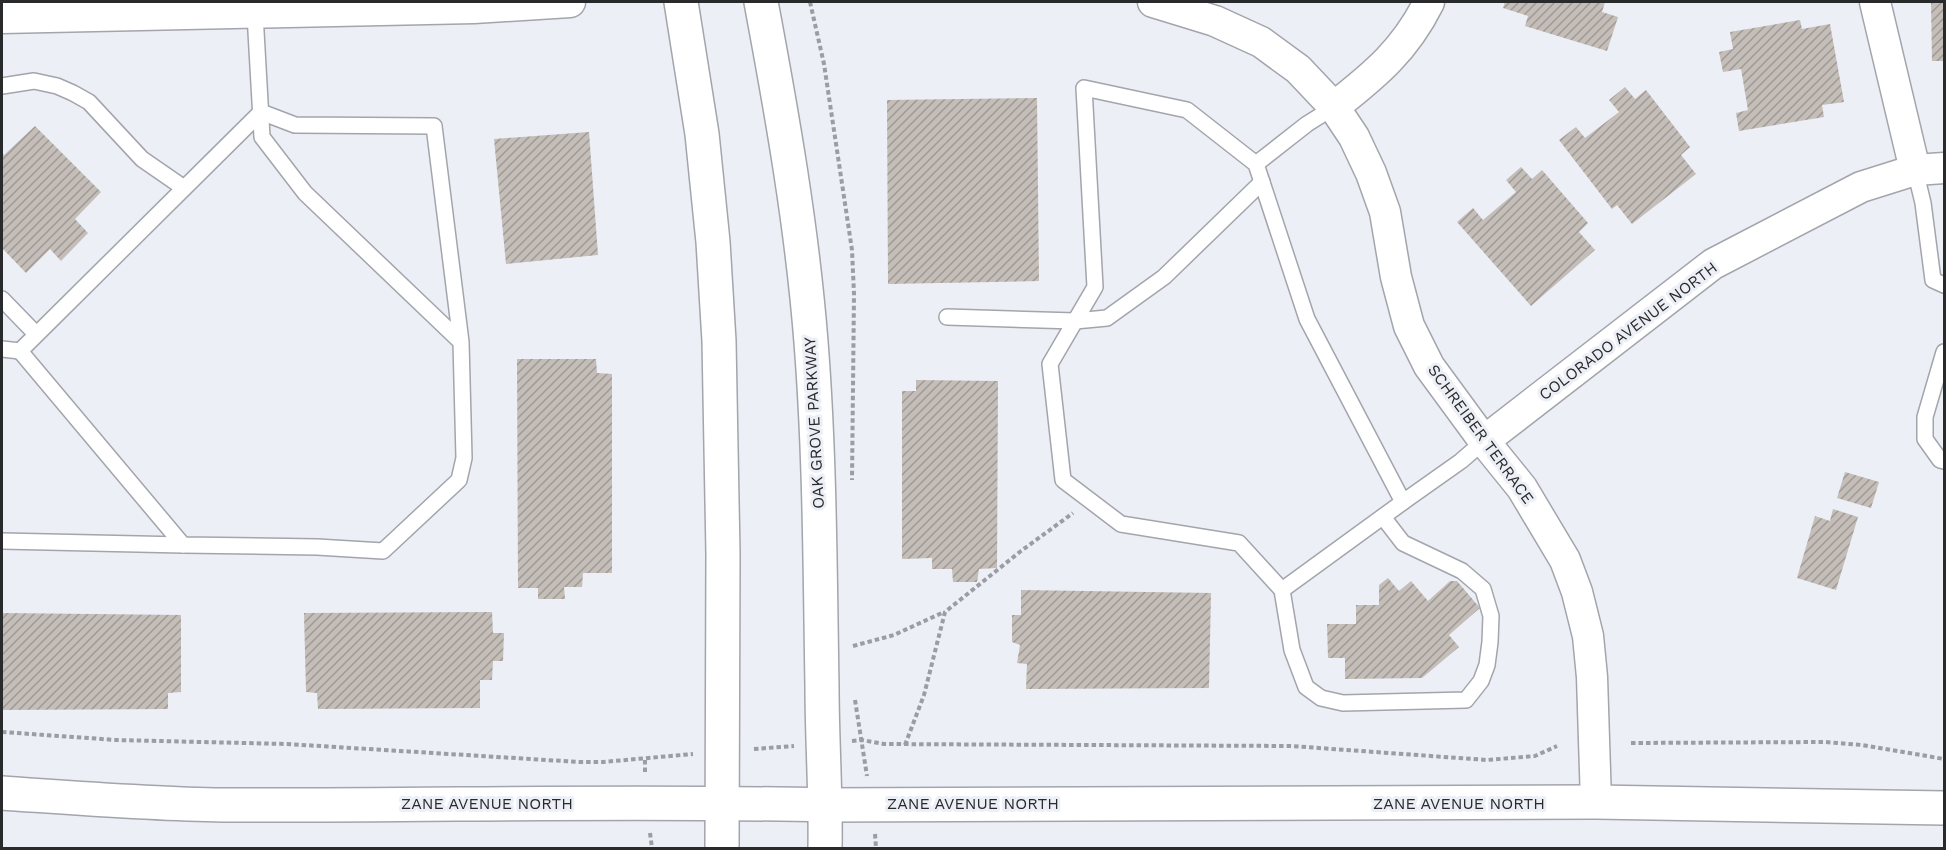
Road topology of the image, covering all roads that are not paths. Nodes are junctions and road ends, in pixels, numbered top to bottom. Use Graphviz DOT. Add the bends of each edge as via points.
graph roads {
  1 [pos="570,2"];
  2 [pos="681,2"];
  3 [pos="761,2"];
  4 [pos="1153,2"];
  5 [pos="1429,2"];
  6 [pos="1875,2"];
  7 [pos="255,8"];
  8 [pos="2,18"];
  9 [pos="2,86"];
  10 [pos="1334,107"];
  11 [pos="261,112"];
  12 [pos="1256,164"];
  13 [pos="1944,168"];
  14 [pos="1915,170"];
  15 [pos="1262,182"];
  16 [pos="184,188"];
  17 [pos="1944,285"];
  18 [pos="2,299"];
  19 [pos="947,317"];
  20 [pos="1075,321"];
  21 [pos="36,334"];
  22 [pos="462,342"];
  23 [pos="2,349"];
  24 [pos="20,351"];
  25 [pos="1944,352"];
  26 [pos="1484,441"];
  27 [pos="1944,461"];
  28 [pos="1403,502"];
  29 [pos="1383,517"];
  30 [pos="2,542"];
  31 [pos="183,544"];
  32 [pos="1282,590"];
  33 [pos="2,793"];
  34 [pos="722,802"];
  35 [pos="1596,802"];
  36 [pos="825,805"];
  37 [pos="1944,808"];
  38 [pos="722,849"];
  39 [pos="825,849"];
  1 -- 7 [label="street" via="474,8"];
  2 -- 34 [label="main road" via="702,134 719,341"];
  3 -- 36 [label="main road, OAK GROVE PARKWAY" via="783,123 811,340 818,453"];
  4 -- 10 [label="street, SCHREIBER TERRACE" via="1215,21 1261,42 1298,69"];
  5 -- 10 [label="street" via="1397,52"];
  6 -- 14 [label="street"];
  7 -- 8 [label="street"];
  7 -- 11 [label="lane"];
  9 -- 16 [label="lane" via="34,81 73,93 89,102 142,159"];
  10 -- 12 [label="lane" via="1307,123"];
  10 -- 26 [label="street, SCHREIBER TERRACE" via="1354,137 1385,212 1409,326 1429,366"];
  11 -- 16 [label="lane"];
  11 -- 22 [label="lane" via="262,137 304,193"];
  11 -- 22 [label="lane" via="295,125 434,126"];
  12 -- 15 [label="lane"];
  12 -- 20 [label="lane" via="1187,110 1084,88 1095,287"];
  13 -- 14 [label="street, COLORADO AVENUE NORTH"];
  14 -- 17 [label="lane" via="1933,280"];
  14 -- 26 [label="street, COLORADO AVENUE NORTH" via="1862,187 1713,264"];
  15 -- 20 [label="lane" via="1164,277 1107,318"];
  15 -- 28 [label="lane" via="1307,319"];
  16 -- 21 [label="lane"];
  18 -- 21 [label="lane"];
  19 -- 20 [label="lane"];
  20 -- 32 [label="lane" via="1050,364 1063,480 1121,524 1239,543"];
  21 -- 24 [label="lane"];
  22 -- 31 [label="lane" via="464,458 459,480 383,551"];
  23 -- 24 [label="lane"];
  24 -- 31 [label="lane"];
  25 -- 27 [label="lane" via="1925,417 1925,439"];
  26 -- 28 [label="lane"];
  26 -- 35 [label="street, SCHREIBER TERRACE" via="1522,488 1549,531 1577,592 1588,636 1592,677"];
  28 -- 29 [label="lane"];
  29 -- 32 [label="lane"];
  29 -- 32 [label="lane" via="1404,543 1462,571 1482,589 1491,616 1487,665 1481,681 1466,700 1343,703 1321,698 1306,687 1292,650"];
  30 -- 31 [label="lane"];
  33 -- 34 [label="main road, ZANE AVENUE NORTH" via="222,805"];
  34 -- 36 [label="main road, ZANE AVENUE NORTH"];
  34 -- 38 [label="main road"];
  35 -- 36 [label="main road, ZANE AVENUE NORTH"];
  35 -- 37 [label="main road, ZANE AVENUE NORTH"];
  36 -- 39 [label="main road, OAK GROVE PARKWAY"];
}
